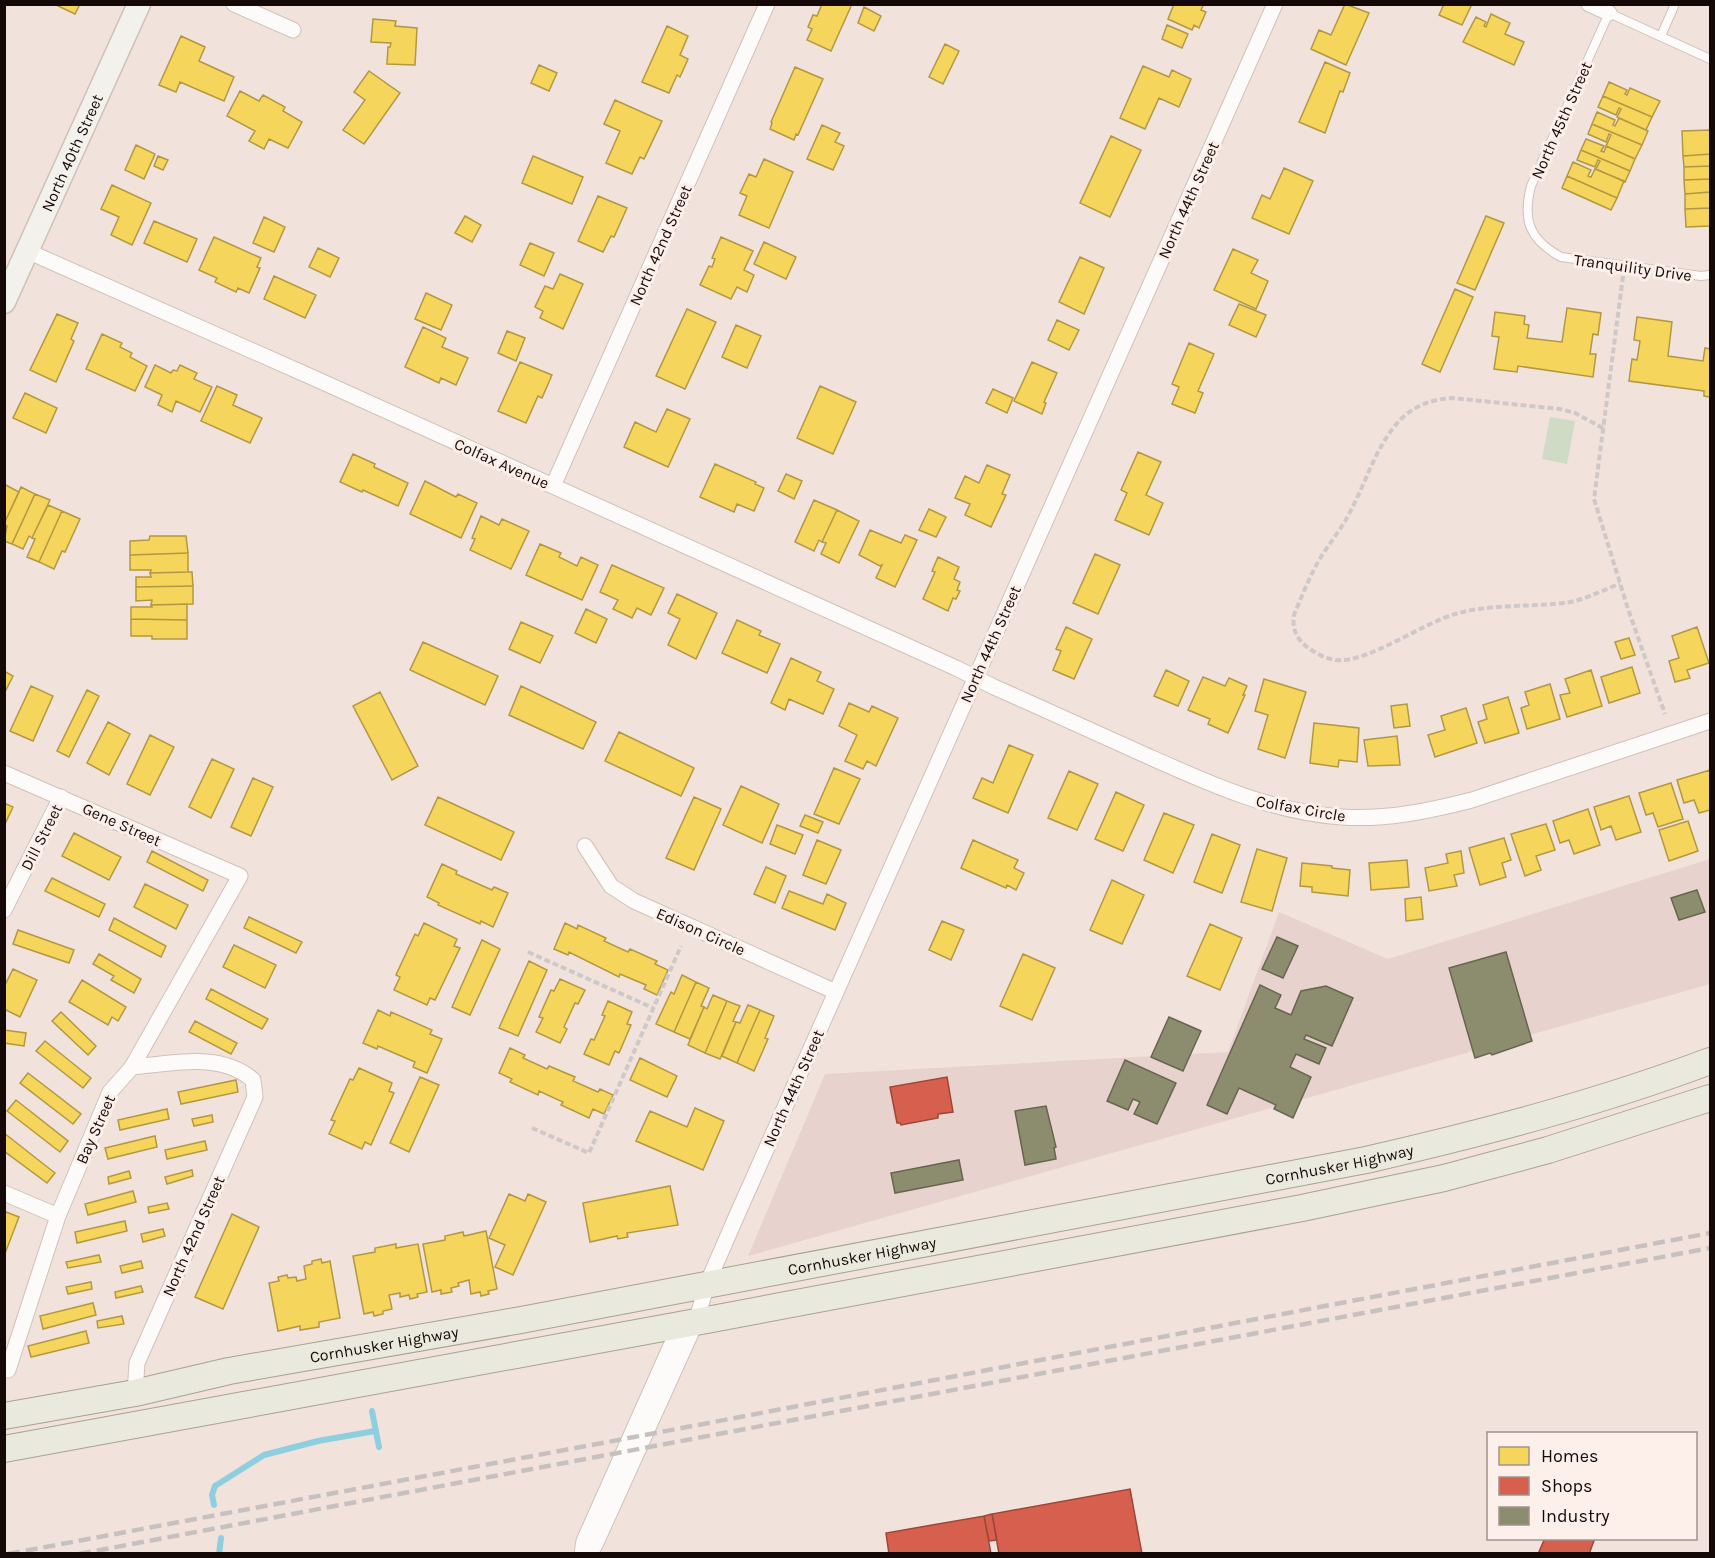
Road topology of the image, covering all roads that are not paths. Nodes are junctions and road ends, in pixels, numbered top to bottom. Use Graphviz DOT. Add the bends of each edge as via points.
graph roads {
  1 [pos="139,4"];
  2 [pos="234,4"];
  3 [pos="767,4"];
  4 [pos="1275,4"];
  5 [pos="1589,4"];
  6 [pos="1675,4"];
  7 [pos="1609,13"];
  8 [pos="293,30"];
  9 [pos="1661,36"];
  10 [pos="1710,58"];
  11 [pos="1531,229"];
  12 [pos="27,251"];
  13 [pos="1710,275"];
  14 [pos="4,302"];
  15 [pos="553,486"];
  16 [pos="975,678"];
  17 [pos="1710,721"];
  18 [pos="4,773"];
  19 [pos="61,797"];
  20 [pos="585,846"];
  21 [pos="240,876"];
  22 [pos="4,910"];
  23 [pos="836,992"];
  24 [pos="1710,1060"];
  25 [pos="132,1067"];
  26 [pos="1710,1098"];
  27 [pos="4,1193"];
  28 [pos="58,1216"];
  29 [pos="707,1284"];
  30 [pos="688,1323"];
  31 [pos="8,1370"];
  32 [pos="135,1393"];
  33 [pos="4,1416"];
  34 [pos="4,1449"];
  35 [pos="582,1554"];
  36 [pos="589,1554"];
  1 -- 12 [label="street, North 40th Street"];
  2 -- 8 [label="street"];
  3 -- 15 [label="street, North 42nd Street"];
  4 -- 16 [label="street, North 44th Street"];
  5 -- 7 [label="street"];
  6 -- 9 [label="lane"];
  7 -- 9 [label="lane"];
  7 -- 11 [label="lane, North 45th Street" via="1531,186 1527,204"];
  9 -- 10 [label="lane"];
  11 -- 13 [label="lane, Tranquility Drive" via="1546,248 1561,257"];
  12 -- 14 [label="street, North 40th Street"];
  12 -- 15 [label="street, Colfax Avenue"];
  15 -- 16 [label="street, Colfax Avenue"];
  16 -- 17 [label="street, Colfax Circle" via="1245,798 1341,817 1383,816 1472,800"];
  16 -- 23 [label="street, North 44th Street"];
  18 -- 19 [label="street, Gene Street"];
  19 -- 21 [label="street, Gene Street"];
  19 -- 22 [label="street, Dill Street"];
  20 -- 23 [label="street, Edison Circle" via="611,886 634,901"];
  21 -- 25 [label="street, Bay Street"];
  23 -- 29 [label="street, North 44th Street"];
  24 -- 29 [label="main road, Cornhusker Highway" via="1583,1105 1366,1160"];
  25 -- 28 [label="street, Bay Street" via="110,1092"];
  25 -- 32 [label="street, North 42nd Street" via="206,1061 231,1065 253,1080 255,1096 137,1363"];
  26 -- 30 [label="main road, Cornhusker Highway" via="1548,1150 1444,1178"];
  27 -- 28 [label="street"];
  28 -- 31 [label="street, Bay Street"];
  29 -- 30 [label="street, North 44th Street"];
  29 -- 32 [label="main road, Cornhusker Highway" via="229,1371"];
  30 -- 34 [label="main road, Cornhusker Highway"];
  30 -- 35 [label="street, North 44th Street" via="584,1541"];
  30 -- 36 [label="street, North 44th Street"];
  32 -- 33 [label="main road, Cornhusker Highway"];
}
